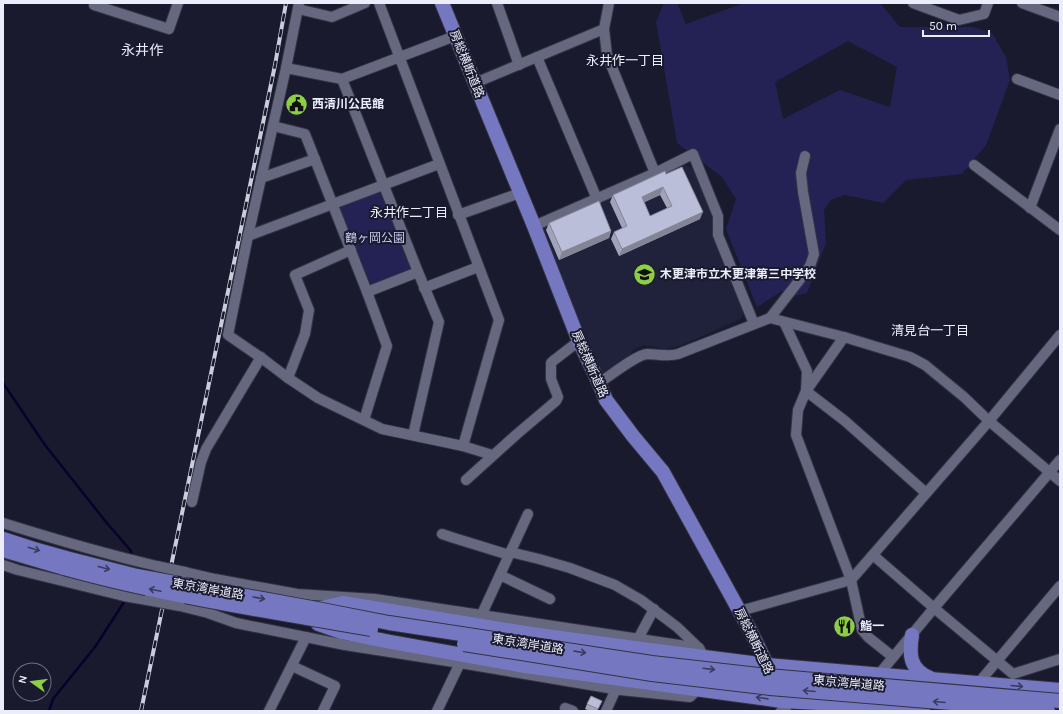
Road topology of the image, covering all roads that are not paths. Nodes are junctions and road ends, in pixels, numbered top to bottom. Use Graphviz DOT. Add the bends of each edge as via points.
graph roads {
  1 [pos="178,3"];
  2 [pos="365,3"];
  3 [pos="379,3"];
  4 [pos="442,3"];
  5 [pos="496,3"];
  6 [pos="609,3"];
  7 [pos="913,3"];
  8 [pos="988,3"];
  9 [pos="1022,3"];
  10 [pos="94,5"];
  11 [pos="299,6"];
  12 [pos="1060,17"];
  13 [pos="604,29"];
  14 [pos="455,36"];
  15 [pos="398,57"];
  16 [pos="537,57"];
  17 [pos="519,65"];
  18 [pos="286,68"];
  19 [pos="342,79"];
  20 [pos="1017,79"];
  21 [pos="475,83"];
  22 [pos="1060,95"];
  23 [pos="273,126"];
  24 [pos="1060,129"];
  25 [pos="805,156"];
  26 [pos="315,159"];
  27 [pos="439,164"];
  28 [pos="974,165"];
  29 [pos="655,173"];
  30 [pos="261,178"];
  31 [pos="384,185"];
  32 [pos="520,193"];
  33 [pos="597,199"];
  34 [pos="333,204"];
  35 [pos="1030,208"];
  36 [pos="458,215"];
  37 [pos="534,226"];
  38 [pos="1060,230"];
  39 [pos="248,236"];
  40 [pos="351,250"];
  41 [pos="478,267"];
  42 [pos="418,272"];
  43 [pos="424,288"];
  44 [pos="367,292"];
  45 [pos="770,318"];
  46 [pos="784,322"];
  47 [pos="754,324"];
  48 [pos="1060,335"];
  49 [pos="844,337"];
  50 [pos="579,341"];
  51 [pos="261,357"];
  52 [pos="288,378"];
  53 [pos="599,383"];
  54 [pos="806,391"];
  55 [pos="364,420"];
  56 [pos="989,421"];
  57 [pos="413,435"];
  58 [pos="463,446"];
  59 [pos="492,455"];
  60 [pos="1060,460"];
  61 [pos="1050,472"];
  62 [pos="466,480"];
  63 [pos="1060,481"];
  64 [pos="926,493"];
  65 [pos="192,502"];
  66 [pos="528,514"];
  67 [pos="3,523"];
  68 [pos="442,534"];
  69 [pos="3,539"];
  70 [pos="3,550"];
  71 [pos="510,554"];
  72 [pos="873,555"];
  73 [pos="65,563"];
  74 [pos="3,565"];
  75 [pos="500,575"];
  76 [pos="851,580"];
  77 [pos="1060,586"];
  78 [pos="550,599"];
  79 [pos="934,608"];
  80 [pos="317,609"];
  81 [pos="654,610"];
  82 [pos="740,611"];
  83 [pos="295,616"];
  84 [pos="481,616"];
  85 [pos="912,635"];
  86 [pos="306,637"];
  87 [pos="638,639"];
  88 [pos="701,653"];
  89 [pos="893,657"];
  90 [pos="1060,659"];
  91 [pos="997,661"];
  92 [pos="460,663"];
  93 [pos="767,665"];
  94 [pos="292,666"];
  95 [pos="879,674"];
  96 [pos="933,679"];
  97 [pos="978,683"];
  98 [pos="616,689"];
  99 [pos="698,689"];
  100 [pos="1060,690"];
  101 [pos="1060,701"];
  102 [pos="783,706"];
  103 [pos="854,708"];
  104 [pos="269,711"];
  105 [pos="323,711"];
  106 [pos="437,711"];
  107 [pos="606,711"];
  108 [pos="923,711"];
  109 [pos="956,711"];
  110 [pos="1048,711"];
  1 -- 10 [label="street" via="169,29"];
  2 -- 11 [label="street" via="332,17"];
  3 -- 15 [label="street"];
  4 -- 14 [label="highway, 房総横断道路"];
  5 -- 17 [label="street"];
  6 -- 13 [label="street"];
  7 -- 8 [label="street" via="958,20 984,14"];
  9 -- 12 [label="street"];
  11 -- 18 [label="street"];
  13 -- 16 [label="street"];
  13 -- 29 [label="street" via="607,55"];
  14 -- 15 [label="street"];
  14 -- 21 [label="highway, 房総横断道路"];
  15 -- 19 [label="street"];
  15 -- 27 [label="street"];
  16 -- 17 [label="street"];
  16 -- 33 [label="street"];
  17 -- 21 [label="street"];
  18 -- 19 [label="street"];
  18 -- 23 [label="street"];
  19 -- 31 [label="street"];
  20 -- 22 [label="street"];
  21 -- 32 [label="highway, 房総横断道路"];
  23 -- 26 [label="street" via="305,134"];
  23 -- 30 [label="street"];
  24 -- 35 [label="street"];
  25 -- 45 [label="street" via="801,173 814,254 810,266"];
  26 -- 30 [label="street"];
  26 -- 34 [label="street"];
  27 -- 31 [label="street"];
  27 -- 36 [label="street"];
  28 -- 35 [label="street"];
  29 -- 33 [label="street"];
  29 -- 47 [label="street" via="693,154 718,216 718,235"];
  30 -- 39 [label="street"];
  31 -- 34 [label="street"];
  31 -- 42 [label="street"];
  32 -- 36 [label="street"];
  32 -- 37 [label="highway, 房総横断道路"];
  33 -- 37 [label="street"];
  34 -- 39 [label="street"];
  34 -- 40 [label="street"];
  35 -- 38 [label="street"];
  36 -- 41 [label="street"];
  37 -- 50 [label="highway, 房総横断道路"];
  39 -- 51 [label="street" via="228,335"];
  40 -- 44 [label="street"];
  40 -- 52 [label="street" via="295,275 309,310 305,334"];
  41 -- 43 [label="street"];
  41 -- 58 [label="street" via="499,320"];
  42 -- 43 [label="street"];
  42 -- 44 [label="street"];
  43 -- 57 [label="street" via="439,322"];
  44 -- 55 [label="street" via="387,346"];
  45 -- 46 [label="street"];
  45 -- 47 [label="street"];
  46 -- 49 [label="street"];
  46 -- 54 [label="street" via="807,371"];
  47 -- 53 [label="street" via="671,356 646,354"];
  48 -- 56 [label="street"];
  49 -- 54 [label="street"];
  49 -- 56 [label="street" via="910,357 925,365"];
  50 -- 53 [label="highway, 房総横断道路"];
  50 -- 59 [label="street" via="551,363 551,379 558,397 556,401"];
  51 -- 52 [label="street"];
  51 -- 65 [label="street" via="206,449"];
  52 -- 55 [label="street" via="318,398"];
  53 -- 82 [label="highway, 房総横断道路" via="606,400 663,472"];
  54 -- 64 [label="street" via="845,421"];
  54 -- 76 [label="street" via="798,410 796,435"];
  55 -- 57 [label="street" via="382,429"];
  56 -- 61 [label="street"];
  56 -- 64 [label="street"];
  57 -- 58 [label="street"];
  58 -- 59 [label="street"];
  59 -- 62 [label="street"];
  60 -- 61 [label="street"];
  61 -- 63 [label="street"];
  61 -- 79 [label="street"];
  64 -- 72 [label="street"];
  66 -- 71 [label="street"];
  67 -- 84 [label="street, bridge" via="117,556 215,579 297,594 375,599"];
  68 -- 71 [label="street"];
  69 -- 73 [label="highway, 東京湾岸道路, one-way"];
  70 -- 73 [label="highway, 東京湾岸道路"];
  71 -- 75 [label="street"];
  71 -- 81 [label="street" via="539,559 588,574 627,592"];
  72 -- 76 [label="street"];
  72 -- 79 [label="street"];
  73 -- 80 [label="highway, 東京湾岸道路, one-way, bridge"];
  83 -- 73 [label="highway, 東京湾岸道路, one-way, bridge" via="149,589"];
  74 -- 86 [label="street, bridge" via="116,594 180,606 236,622"];
  75 -- 78 [label="street"];
  75 -- 84 [label="street"];
  76 -- 82 [label="street"];
  76 -- 89 [label="street" via="862,630 868,638"];
  77 -- 91 [label="street"];
  79 -- 85 [label="street"];
  79 -- 91 [label="street"];
  80 -- 88 [label="highway" via="343,603 531,634"];
  80 -- 101 [label="highway, 東京湾岸道路, one-way, bridge" via="389,623 652,663 768,676"];
  81 -- 87 [label="street"];
  81 -- 88 [label="street" via="677,626"];
  82 -- 93 [label="highway, 房総横断道路"];
  83 -- 99 [label="highway" via="341,632 391,642 524,666"];
  110 -- 83 [label="highway, 東京湾岸道路, one-way, bridge" via="770,688 660,675"];
  84 -- 87 [label="street"];
  85 -- 89 [label="street"];
  85 -- 96 [label="highway" via="910,647 913,665 925,676"];
  86 -- 92 [label="street"];
  86 -- 94 [label="street"];
  87 -- 88 [label="street"];
  88 -- 93 [label="highway"];
  89 -- 95 [label="street"];
  90 -- 91 [label="street" via="1013,674"];
  91 -- 97 [label="street"];
  92 -- 98 [label="street"];
  92 -- 106 [label="street"];
  93 -- 95 [label="highway"];
  93 -- 102 [label="highway, 房総横断道路"];
  94 -- 104 [label="street"];
  94 -- 105 [label="street" via="335,686"];
  95 -- 96 [label="highway"];
  95 -- 103 [label="street"];
  96 -- 97 [label="highway"];
  97 -- 100 [label="highway, one-way"];
  97 -- 109 [label="street"];
  98 -- 99 [label="street" via="690,697"];
  98 -- 107 [label="street"];
  102 -- 99 [label="highway, one-way"];
  102 -- 103 [label="highway"];
  103 -- 108 [label="highway"];
}
